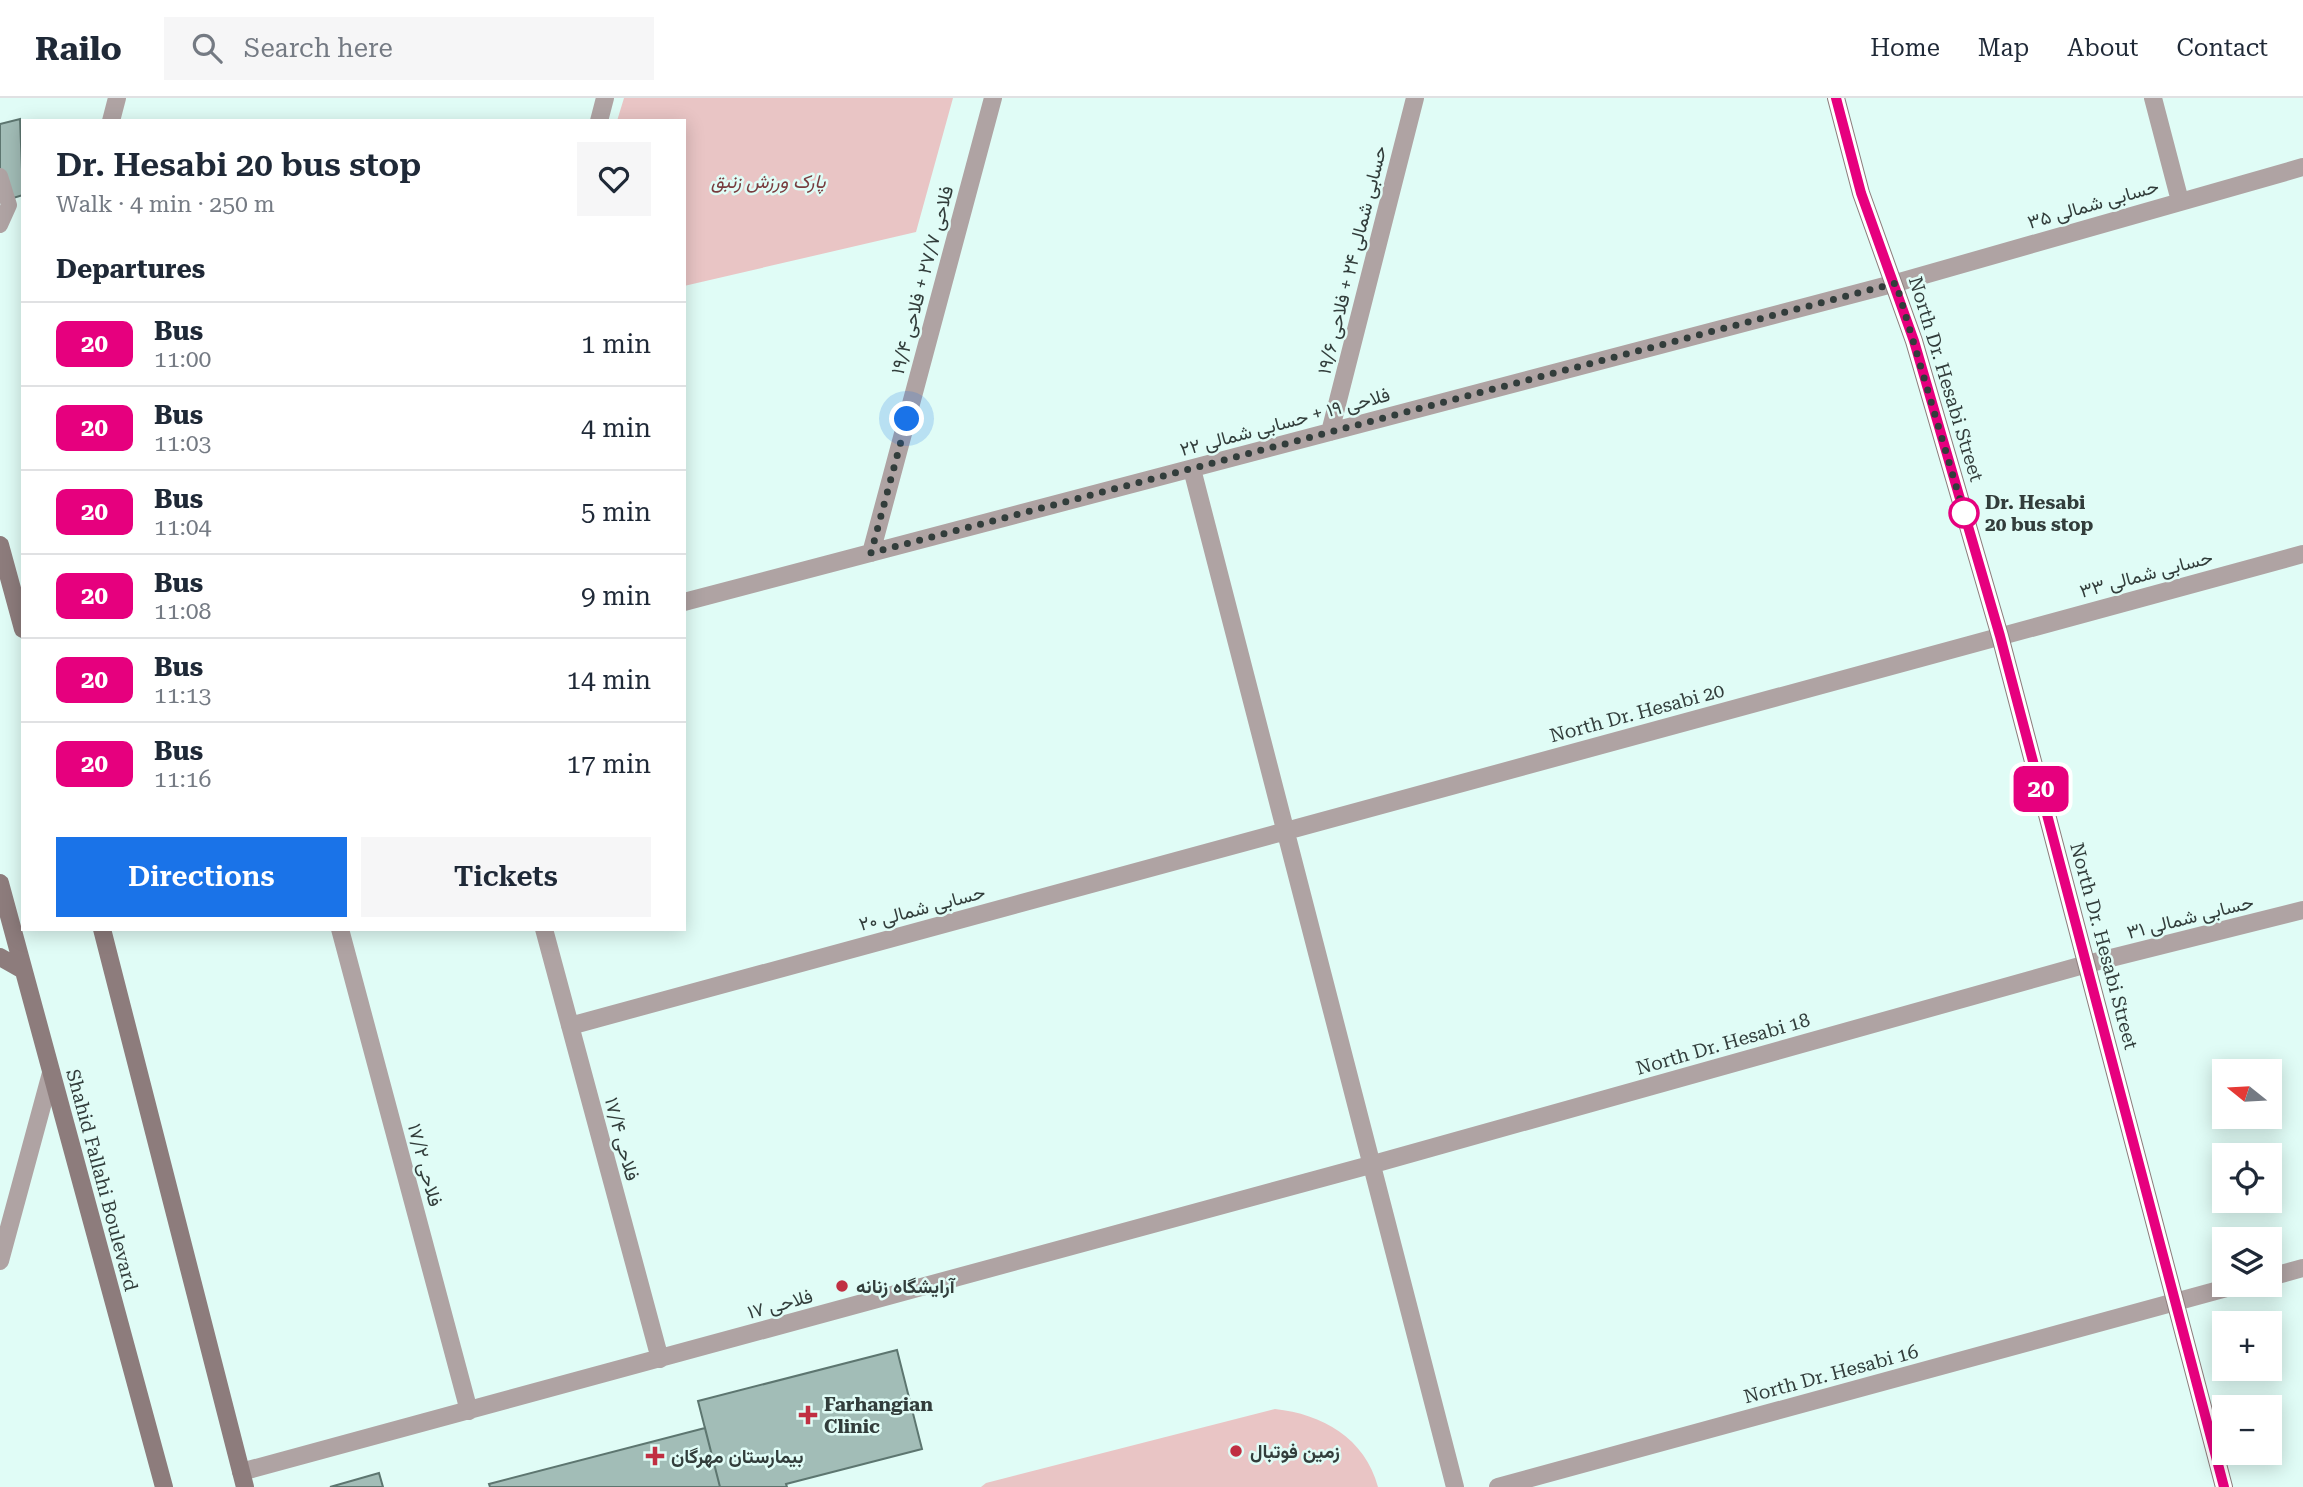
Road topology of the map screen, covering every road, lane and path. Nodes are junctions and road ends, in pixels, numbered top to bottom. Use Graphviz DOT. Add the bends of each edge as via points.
graph roads {
  1 [pos="117,98"];
  2 [pos="605,98"];
  3 [pos="993,98"];
  4 [pos="1415,98"];
  5 [pos="1836,98"];
  6 [pos="2153,98"];
  7 [pos="112,119"];
  8 [pos="600,119"];
  9 [pos="2303,167"];
  10 [pos="0,176"];
  11 [pos="2180,201"];
  12 [pos="0,225"];
  13 [pos="1896,283"];
  14 [pos="1330,432"];
  15 [pos="1192,468"];
  16 [pos="0,545"];
  17 [pos="871,553"];
  18 [pos="2303,554"];
  19 [pos="686,601"];
  20 [pos="21,622"];
  21 [pos="2000,636"];
  22 [pos="1285,831"];
  23 [pos="0,883"];
  24 [pos="2303,911"];
  25 [pos="103,931"];
  26 [pos="341,931"];
  27 [pos="545,931"];
  28 [pos="0,957"];
  29 [pos="2087,964"];
  30 [pos="23,970"];
  31 [pos="570,1026"];
  32 [pos="51,1073"];
  33 [pos="1370,1165"];
  34 [pos="0,1261"];
  35 [pos="2303,1268"];
  36 [pos="2282,1274"];
  37 [pos="2212,1292"];
  38 [pos="2176,1301"];
  39 [pos="660,1359"];
  40 [pos="469,1411"];
  41 [pos="243,1479"];
  42 [pos="164,1487"];
  43 [pos="1455,1487"];
  44 [pos="1497,1487"];
  45 [pos="2224,1487"];
  1 -- 7 [label="street"];
  2 -- 8 [label="street"];
  3 -- 17 [label="street, فلاحی ۲۷/۷ + فلاحی ۱۹/۴"];
  4 -- 14 [label="street, حسابی شمالی ۲۴ + فلاحی ۱۹/۶"];
  5 -- 13 [label="street, North Dr. Hesabi Street" via="1861,193"];
  6 -- 11 [label="street"];
  9 -- 11 [label="street, حسابی شمالی ۳۵"];
  10 -- 12 [label="lane" via="9,205"];
  11 -- 13 [label="street, حسابی شمالی ۳۵"];
  13 -- 14 [label="street, فلاحی ۱۹ + حسابی شمالی ۲۲"];
  13 -- 21 [label="street, North Dr. Hesabi Street"];
  14 -- 15 [label="street, فلاحی ۱۹ + حسابی شمالی ۲۲"];
  15 -- 17 [label="street, فلاحی ۱۹ + حسابی شمالی ۲۲"];
  15 -- 22 [label="street"];
  16 -- 20 [label="street"];
  17 -- 19 [label="street, فلاحی ۱۹ + حسابی شمالی ۲۲"];
  18 -- 21 [label="street, حسابی شمالی ۳۳"];
  21 -- 22 [label="street, North Dr. Hesabi 20"];
  21 -- 29 [label="street, North Dr. Hesabi Street"];
  22 -- 31 [label="street, حسابی شمالی ۲۰"];
  22 -- 33 [label="street"];
  23 -- 30 [label="street, Shahid Fallahi Boulevard"];
  24 -- 29 [label="street, حسابی شمالی ۳۱"];
  25 -- 41 [label="street"];
  26 -- 40 [label="street, فلاحی ۱۷/۲"];
  27 -- 31 [label="street, فلاحی ۱۷/۴"];
  28 -- 30 [label="street"];
  29 -- 33 [label="street, North Dr. Hesabi 18"];
  29 -- 38 [label="street, North Dr. Hesabi Street"];
  30 -- 32 [label="street, Shahid Fallahi Boulevard"];
  31 -- 39 [label="street, فلاحی ۱۷/۴"];
  32 -- 34 [label="street"];
  32 -- 42 [label="street, Shahid Fallahi Boulevard"];
  33 -- 39 [label="street, فلاحی ۱۷"];
  33 -- 43 [label="street"];
  35 -- 36 [label="street"];
  37 -- 38 [label="street, North Dr. Hesabi 16"];
  38 -- 44 [label="street, North Dr. Hesabi 16"];
  38 -- 45 [label="street, North Dr. Hesabi Street"];
  39 -- 40 [label="street, فلاحی ۱۷"];
  40 -- 41 [label="street, فلاحی ۱۷"];
}
